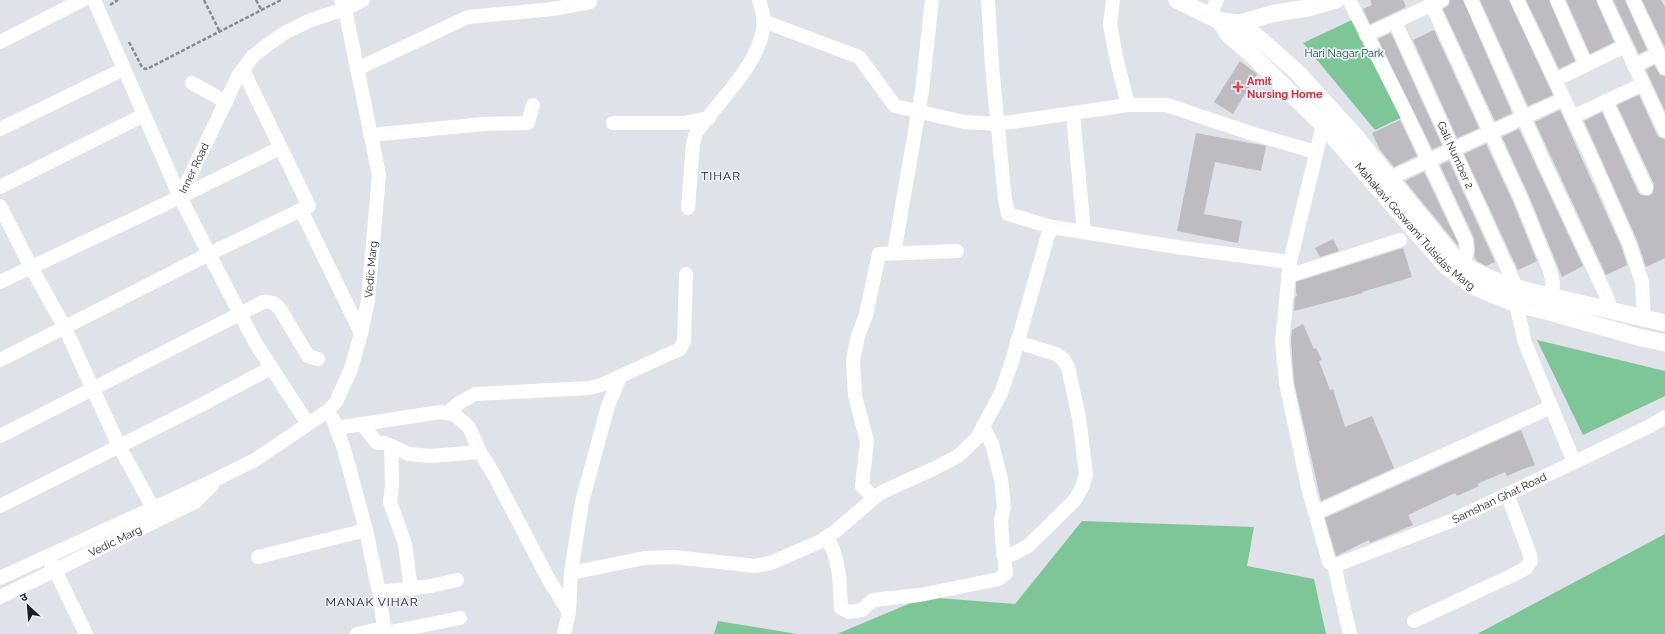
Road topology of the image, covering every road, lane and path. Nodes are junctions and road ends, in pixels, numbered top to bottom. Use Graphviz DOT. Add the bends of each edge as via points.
graph roads {
  1 [pos="82,0"];
  2 [pos="94,0"];
  3 [pos="118,0"];
  4 [pos="204,0"];
  5 [pos="256,0"];
  6 [pos="281,0"];
  7 [pos="363,0"];
  8 [pos="759,0"];
  9 [pos="932,0"];
  10 [pos="988,0"];
  11 [pos="1113,0"];
  12 [pos="1177,0"];
  13 [pos="1217,0"];
  14 [pos="1336,0"];
  15 [pos="1349,0"];
  16 [pos="1471,0"];
  17 [pos="1517,0"];
  18 [pos="1557,0"];
  19 [pos="1604,0"];
  20 [pos="1633,0"];
  21 [pos="590,2"];
  22 [pos="1430,3"];
  23 [pos="343,4"];
  24 [pos="551,4"];
  25 [pos="1307,4"];
  26 [pos="113,11"];
  27 [pos="262,11"];
  28 [pos="1215,19"];
  29 [pos="763,21"];
  30 [pos="1395,22"];
  31 [pos="1240,23"];
  32 [pos="220,32"];
  33 [pos="1366,35"];
  34 [pos="128,39"];
  35 [pos="0,42"];
  36 [pos="1625,46"];
  37 [pos="1658,54"];
  38 [pos="1586,65"];
  39 [pos="1634,66"];
  40 [pos="1665,68"];
  41 [pos="124,69"];
  42 [pos="357,69"];
  43 [pos="243,70"];
  44 [pos="1555,80"];
  45 [pos="192,83"];
  46 [pos="1643,84"];
  47 [pos="1564,99"];
  48 [pos="1606,101"];
  49 [pos="226,102"];
  50 [pos="533,105"];
  51 [pos="1128,105"];
  52 [pos="918,112"];
  53 [pos="1073,114"];
  54 [pos="144,115"];
  55 [pos="1524,117"];
  56 [pos="1572,117"];
  57 [pos="709,118"];
  58 [pos="613,123"];
  59 [pos="998,124"];
  60 [pos="1323,125"];
  61 [pos="0,129"];
  62 [pos="1665,131"];
  63 [pos="1490,133"];
  64 [pos="370,135"];
  65 [pos="280,148"];
  66 [pos="1452,149"];
  67 [pos="1316,152"];
  68 [pos="1429,160"];
  69 [pos="1390,178"];
  70 [pos="0,187"];
  71 [pos="1646,188"];
  72 [pos="180,197"];
  73 [pos="0,206"];
  74 [pos="688,208"];
  75 [pos="301,210"];
  76 [pos="1052,228"];
  77 [pos="1084,232"];
  78 [pos="1400,240"];
  79 [pos="957,251"];
  80 [pos="894,253"];
  81 [pos="209,254"];
  82 [pos="1463,264"];
  83 [pos="31,267"];
  84 [pos="1289,269"];
  85 [pos="686,274"];
  86 [pos="0,282"];
  87 [pos="1516,287"];
  88 [pos="1551,296"];
  89 [pos="1516,304"];
  90 [pos="1611,310"];
  91 [pos="241,313"];
  92 [pos="1644,318"];
  93 [pos="1665,323"];
  94 [pos="65,328"];
  95 [pos="361,333"];
  96 [pos="1017,342"];
  97 [pos="1665,343"];
  98 [pos="318,359"];
  99 [pos="0,360"];
  100 [pos="271,368"];
  101 [pos="620,377"];
  102 [pos="93,388"];
  103 [pos="1551,407"];
  104 [pos="329,410"];
  105 [pos="448,413"];
  106 [pos="1665,417"];
  107 [pos="308,424"];
  108 [pos="362,424"];
  109 [pos="984,426"];
  110 [pos="336,428"];
  111 [pos="0,436"];
  112 [pos="119,446"];
  113 [pos="391,446"];
  114 [pos="480,452"];
  115 [pos="1574,462"];
  116 [pos="223,476"];
  117 [pos="1507,494"];
  118 [pos="874,498"];
  119 [pos="0,506"];
  120 [pos="153,508"];
  121 [pos="1315,512"];
  122 [pos="366,530"];
  123 [pos="827,537"];
  124 [pos="1003,554"];
  125 [pos="49,556"];
  126 [pos="258,557"];
  127 [pos="1331,563"];
  128 [pos="56,570"];
  129 [pos="571,573"];
  130 [pos="0,578"];
  131 [pos="457,580"];
  132 [pos="411,589"];
  133 [pos="379,592"];
  134 [pos="0,597"];
  135 [pos="569,612"];
  136 [pos="460,618"];
  137 [pos="1414,621"];
  138 [pos="385,631"];
  139 [pos="86,634"];
  140 [pos="357,634"];
  141 [pos="564,634"];
  142 [pos="1350,634"];
  1 -- 35 [label="street"];
  2 -- 41 [label="street"];
  3 -- 26 [label="path" via="110,4"];
  4 -- 32 [label="path"];
  5 -- 27 [label="path"];
  6 -- 27 [label="path"];
  7 -- 23 [label="street, Inner Road"];
  8 -- 29 [label="street"];
  9 -- 52 [label="street"];
  10 -- 59 [label="street"];
  11 -- 51 [label="street" via="1110,24"];
  12 -- 28 [label="street, Mahakavi Goswami Tulsidas Marg"];
  13 -- 28 [label="street"];
  14 -- 25 [label="street"];
  15 -- 33 [label="street"];
  16 -- 55 [label="street"];
  17 -- 44 [label="street"];
  18 -- 38 [label="street"];
  19 -- 36 [label="street"];
  20 -- 37 [label="street"];
  21 -- 24 [label="street"];
  22 -- 30 [label="street"];
  22 -- 63 [label="street"];
  23 -- 42 [label="street, Vedic Marg"];
  23 -- 43 [label="street, Inner Road" via="286,32 253,56"];
  24 -- 42 [label="street" via="468,17"];
  25 -- 31 [label="street"];
  27 -- 32 [label="path"];
  28 -- 31 [label="street, Mahakavi Goswami Tulsidas Marg"];
  28 -- 60 [label="street, Mahakavi Goswami Tulsidas Marg"];
  29 -- 52 [label="street" via="859,57 895,106"];
  29 -- 57 [label="street" via="760,38 746,69"];
  30 -- 33 [label="street"];
  30 -- 66 [label="street, Gali Number 2"];
  31 -- 69 [label="street, Mahakavi Goswami Tulsidas Marg" via="1297,72"];
  32 -- 34 [label="path" via="145,69"];
  33 -- 68 [label="street"];
  36 -- 38 [label="street"];
  36 -- 39 [label="street"];
  37 -- 39 [label="street"];
  37 -- 40 [label="street"];
  38 -- 44 [label="street"];
  39 -- 46 [label="street"];
  41 -- 54 [label="street"];
  41 -- 61 [label="street"];
  42 -- 64 [label="street, Vedic Marg"];
  43 -- 49 [label="street, Inner Road"];
  43 -- 65 [label="street"];
  44 -- 47 [label="street"];
  45 -- 49 [label="street"];
  46 -- 48 [label="street"];
  46 -- 62 [label="street"];
  47 -- 55 [label="street"];
  47 -- 56 [label="street"];
  48 -- 56 [label="street"];
  48 -- 71 [label="street"];
  49 -- 72 [label="street, Inner Road"];
  50 -- 64 [label="street" via="528,123 484,124"];
  51 -- 53 [label="street"];
  51 -- 67 [label="street" via="1167,105"];
  52 -- 59 [label="street" via="964,122"];
  52 -- 80 [label="street"];
  53 -- 59 [label="street"];
  53 -- 77 [label="street"];
  54 -- 70 [label="street"];
  54 -- 72 [label="street"];
  55 -- 63 [label="street"];
  55 -- 90 [label="street"];
  56 -- 92 [label="street" via="1629,243 1642,282"];
  57 -- 58 [label="street" via="684,123"];
  57 -- 74 [label="street" via="696,134 693,144"];
  59 -- 76 [label="street" via="1008,214"];
  60 -- 67 [label="street"];
  60 -- 89 [label="street, Mahakavi Goswami Tulsidas Marg" via="1446,266 1472,286"];
  63 -- 66 [label="street"];
  63 -- 88 [label="street" via="1549,268 1553,292"];
  64 -- 95 [label="street, Vedic Marg" via="379,175 368,300"];
  65 -- 72 [label="street"];
  65 -- 75 [label="street" via="309,206"];
  66 -- 68 [label="street"];
  66 -- 87 [label="street, Gali Number 2"];
  67 -- 84 [label="street"];
  68 -- 69 [label="street"];
  68 -- 82 [label="street" via="1466,241 1467,251"];
  69 -- 82 [label="street, Mahakavi Goswami Tulsidas Marg" via="1453,256"];
  72 -- 81 [label="street"];
  72 -- 83 [label="street, Inner Road"];
  73 -- 83 [label="street"];
  75 -- 81 [label="street"];
  75 -- 95 [label="street"];
  76 -- 77 [label="street"];
  76 -- 96 [label="street"];
  77 -- 84 [label="street"];
  78 -- 84 [label="street"];
  79 -- 80 [label="street"];
  80 -- 118 [label="street" via="879,254 853,360 855,396 867,441 862,486"];
  81 -- 91 [label="street"];
  81 -- 94 [label="street"];
  82 -- 87 [label="street, Mahakavi Goswami Tulsidas Marg" via="1487,277"];
  83 -- 86 [label="street, Inner Road"];
  83 -- 94 [label="street"];
  84 -- 121 [label="street" via="1282,341 1283,361"];
  85 -- 101 [label="street" via="682,347"];
  87 -- 88 [label="street, Mahakavi Goswami Tulsidas Marg"];
  88 -- 90 [label="street, Mahakavi Goswami Tulsidas Marg"];
  89 -- 97 [label="street, Mahakavi Goswami Tulsidas Marg"];
  89 -- 103 [label="street" via="1525,343"];
  90 -- 92 [label="street, Mahakavi Goswami Tulsidas Marg"];
  91 -- 98 [label="street" via="263,302 272,302 280,309 308,356"];
  91 -- 100 [label="street"];
  91 -- 102 [label="street"];
  92 -- 93 [label="street, Mahakavi Goswami Tulsidas Marg"];
  94 -- 99 [label="street"];
  94 -- 102 [label="street"];
  95 -- 104 [label="street, Vedic Marg" via="351,369 336,402"];
  96 -- 109 [label="street" via="1001,393"];
  96 -- 124 [label="street" via="1056,354 1068,367 1079,418 1086,474 1075,500 1028,546 1013,554"];
  100 -- 107 [label="street"];
  100 -- 112 [label="street"];
  101 -- 105 [label="street" via="589,388 475,394"];
  101 -- 129 [label="street" via="608,406 582,502"];
  102 -- 111 [label="street"];
  102 -- 112 [label="street"];
  103 -- 115 [label="street"];
  103 -- 121 [label="street"];
  104 -- 107 [label="street, Vedic Marg"];
  104 -- 110 [label="street"];
  105 -- 108 [label="street"];
  105 -- 114 [label="street" via="455,415 469,427"];
  106 -- 115 [label="street, Samshan Ghat Road"];
  107 -- 116 [label="street, Vedic Marg" via="255,460"];
  108 -- 110 [label="street"];
  108 -- 113 [label="street" via="377,443"];
  109 -- 118 [label="street" via="977,438 958,456"];
  109 -- 124 [label="street" via="992,444 1001,478 1004,507 1001,520"];
  110 -- 122 [label="street"];
  112 -- 119 [label="street"];
  112 -- 120 [label="street"];
  113 -- 114 [label="street" via="409,454 430,456"];
  113 -- 132 [label="street" via="390,502 405,544"];
  114 -- 135 [label="street"];
  115 -- 117 [label="street, Samshan Ghat Road"];
  116 -- 120 [label="street, Vedic Marg"];
  116 -- 128 [label="street, Vedic Marg" via="195,502"];
  117 -- 127 [label="street, Samshan Ghat Road" via="1451,521 1345,562"];
  117 -- 137 [label="street" via="1529,552 1530,561 1526,568"];
  118 -- 123 [label="street"];
  120 -- 125 [label="street, Vedic Marg"];
  121 -- 127 [label="street"];
  122 -- 126 [label="street"];
  122 -- 133 [label="street"];
  123 -- 124 [label="street" via="834,552 839,574 841,608 849,612 862,610 873,600 920,595 999,579 1006,573"];
  123 -- 129 [label="street" via="809,547 762,565 674,557 644,558"];
  125 -- 128 [label="street"];
  125 -- 130 [label="street, Vedic Marg"];
  127 -- 142 [label="street"];
  128 -- 134 [label="street, Vedic Marg"];
  128 -- 139 [label="street"];
  129 -- 135 [label="street"];
  131 -- 132 [label="street"];
  132 -- 133 [label="street"];
  133 -- 138 [label="street"];
  135 -- 141 [label="street"];
  136 -- 138 [label="street"];
  138 -- 140 [label="street"];
}
